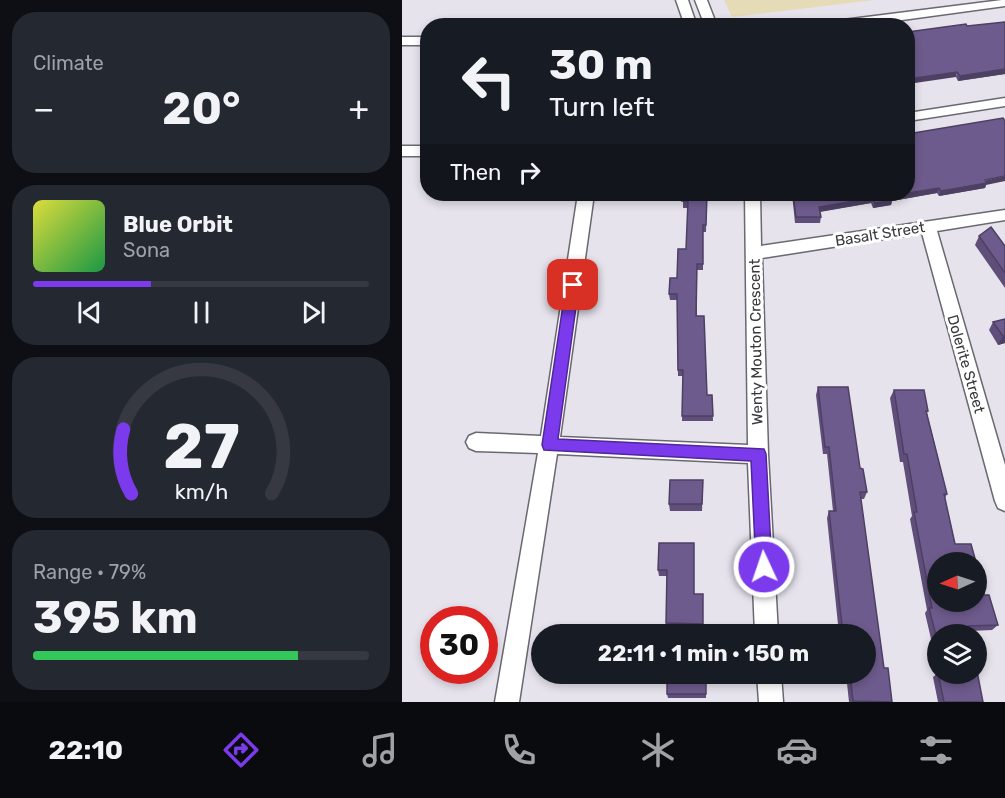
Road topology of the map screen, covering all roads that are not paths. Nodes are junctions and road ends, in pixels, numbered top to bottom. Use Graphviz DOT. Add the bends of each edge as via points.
graph roads {
  1 [pos="682,0"];
  2 [pos="701,0"];
  3 [pos="1005,3"];
  4 [pos="688,18"];
  5 [pos="708,18"];
  6 [pos="889,18"];
  7 [pos="402,41"];
  8 [pos="420,41"];
  9 [pos="1005,102"];
  10 [pos="915,116"];
  11 [pos="402,151"];
  12 [pos="420,151"];
  13 [pos="585,201"];
  14 [pos="752,201"];
  15 [pos="1005,215"];
  16 [pos="928,227"];
  17 [pos="754,254"];
  18 [pos="476,442"];
  19 [pos="549,445"];
  20 [pos="758,454"];
  21 [pos="1005,501"];
  22 [pos="766,624"];
  23 [pos="770,684"];
  24 [pos="507,702"];
  25 [pos="771,702"];
  1 -- 4 [label="street"];
  2 -- 5 [label="street"];
  3 -- 6 [label="street"];
  7 -- 8 [label="street"];
  9 -- 10 [label="street"];
  11 -- 12 [label="street"];
  13 -- 19 [label="street"];
  14 -- 17 [label="street, Wenty Mouton Crescent"];
  15 -- 16 [label="street, Basalt Street"];
  16 -- 17 [label="street, Basalt Street"];
  16 -- 21 [label="street, Dolerite Street"];
  17 -- 20 [label="street, Wenty Mouton Crescent"];
  18 -- 19 [label="street"];
  19 -- 20 [label="street"];
  19 -- 24 [label="street"];
  20 -- 22 [label="street, Wenty Mouton Crescent"];
  23 -- 25 [label="street"];
}
